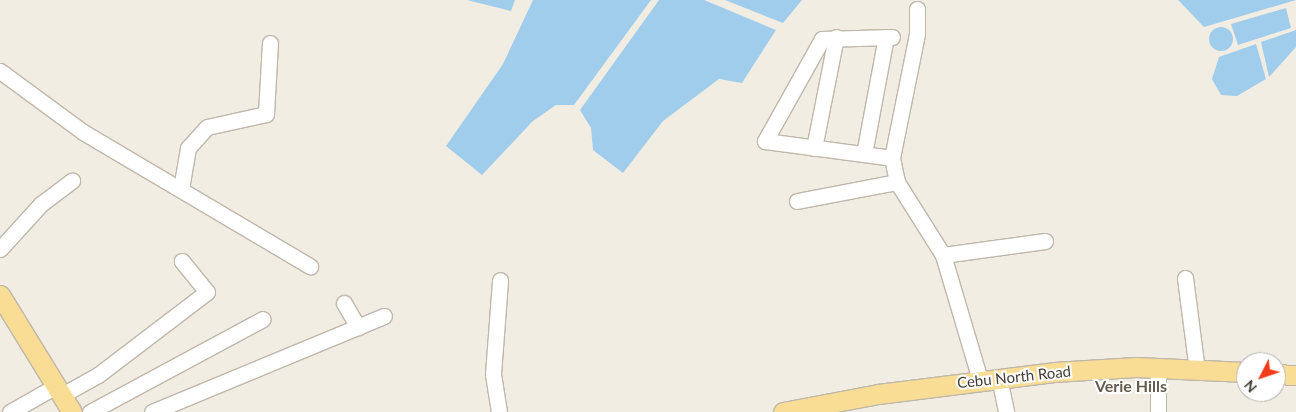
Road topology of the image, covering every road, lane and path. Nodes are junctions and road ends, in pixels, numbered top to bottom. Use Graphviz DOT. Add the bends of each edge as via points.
graph roads {
  1 [pos="916,9"];
  2 [pos="836,37"];
  3 [pos="270,44"];
  4 [pos="0,71"];
  5 [pos="814,148"];
  6 [pos="864,154"];
  7 [pos="892,158"];
  8 [pos="72,181"];
  9 [pos="898,182"];
  10 [pos="181,189"];
  11 [pos="797,201"];
  12 [pos="1045,241"];
  13 [pos="0,249"];
  14 [pos="943,255"];
  15 [pos="182,261"];
  16 [pos="310,266"];
  17 [pos="1185,278"];
  18 [pos="500,280"];
  19 [pos="0,295"];
  20 [pos="344,303"];
  21 [pos="384,316"];
  22 [pos="263,319"];
  23 [pos="358,327"];
  24 [pos="1158,368"];
  25 [pos="1197,370"];
  26 [pos="1236,372"];
  27 [pos="999,378"];
  28 [pos="980,380"];
  29 [pos="59,391"];
  30 [pos="818,409"];
  31 [pos="10,412"];
  32 [pos="72,412"];
  33 [pos="90,412"];
  34 [pos="152,412"];
  35 [pos="499,412"];
  36 [pos="783,412"];
  37 [pos="1006,412"];
  38 [pos="1158,412"];
  1 -- 7 [label="street" via="917,34"];
  2 -- 5 [label="street"];
  2 -- 5 [label="street" via="822,40 765,141"];
  2 -- 6 [label="street" via="889,37"];
  3 -- 10 [label="street" via="266,114 208,127 188,148"];
  4 -- 10 [label="street" via="83,132"];
  5 -- 6 [label="street"];
  6 -- 7 [label="street"];
  7 -- 9 [label="street"];
  8 -- 13 [label="street" via="40,204"];
  9 -- 11 [label="street"];
  9 -- 14 [label="street"];
  10 -- 16 [label="street"];
  12 -- 14 [label="street"];
  14 -- 28 [label="street"];
  15 -- 29 [label="street" via="207,292 98,375"];
  17 -- 25 [label="street"];
  18 -- 35 [label="street" via="493,374"];
  19 -- 29 [label="main road"];
  20 -- 23 [label="street"];
  21 -- 23 [label="street"];
  22 -- 33 [label="street"];
  23 -- 34 [label="street"];
  24 -- 25 [label="main road, Cebu North Road"];
  24 -- 27 [label="main road, Cebu North Road"];
  24 -- 38 [label="street"];
  25 -- 26 [label="main road, Cebu North Road"];
  27 -- 28 [label="main road, Cebu North Road"];
  27 -- 37 [label="street"];
  28 -- 30 [label="main road, Cebu North Road"];
  29 -- 31 [label="street"];
  29 -- 32 [label="main road"];
  30 -- 36 [label="main road, Cebu North Road"];
}
